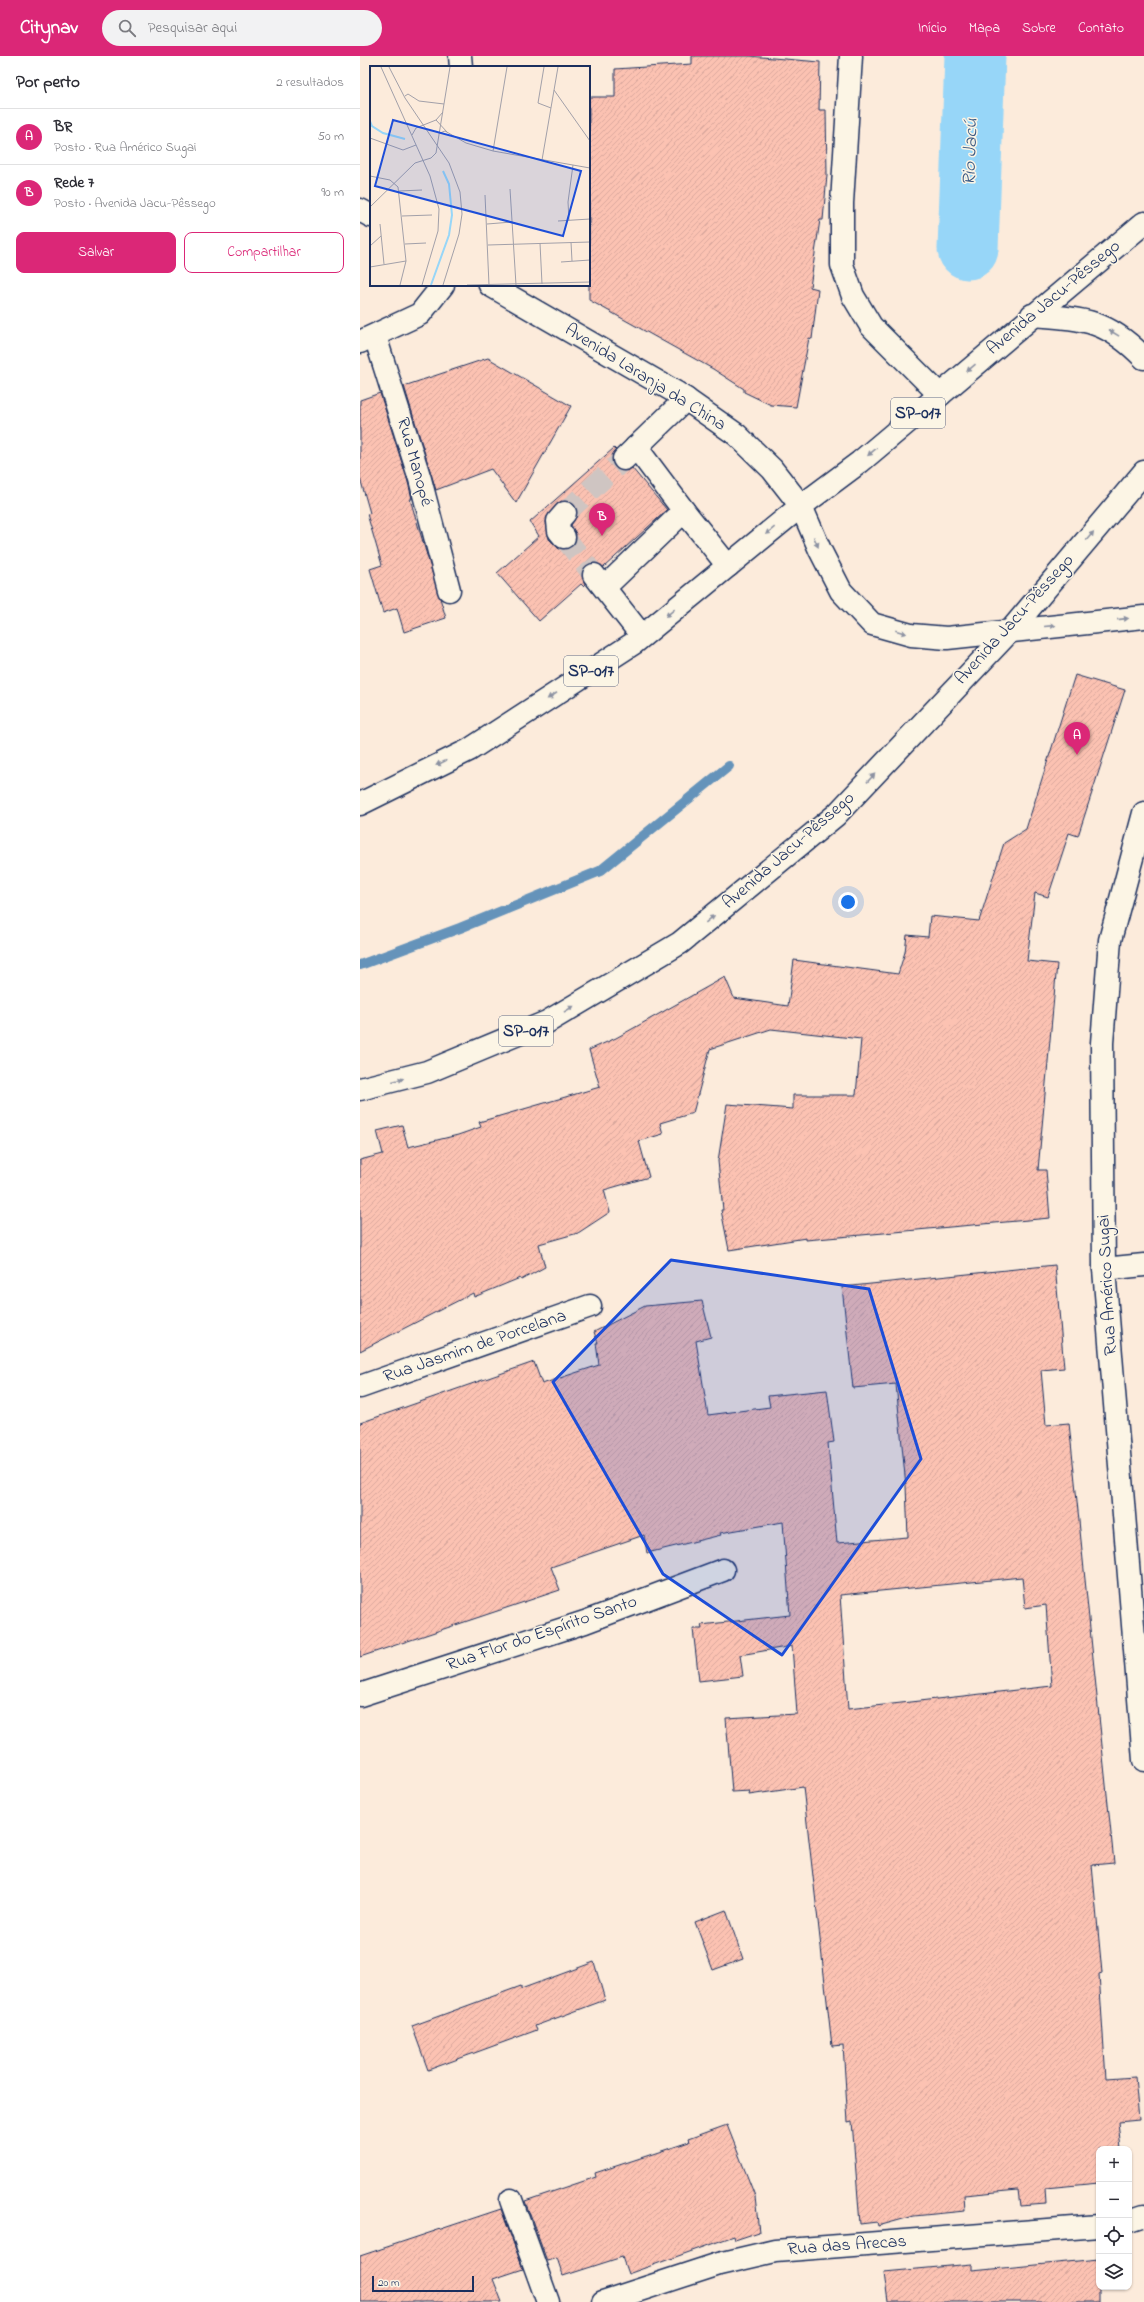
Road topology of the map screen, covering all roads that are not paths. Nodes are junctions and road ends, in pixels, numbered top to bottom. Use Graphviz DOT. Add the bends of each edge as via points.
graph roads {
  1 [pos="460,56"];
  2 [pos="851,56"];
  3 [pos="461,66"];
  4 [pos="360,210"];
  5 [pos="370,215"];
  6 [pos="1144,223"];
  7 [pos="442,286"];
  8 [pos="492,286"];
  9 [pos="1032,315"];
  10 [pos="368,339"];
  11 [pos="1144,358"];
  12 [pos="940,395"];
  13 [pos="686,399"];
  14 [pos="1144,472"];
  15 [pos="801,506"];
  16 [pos="684,511"];
  17 [pos="566,513"];
  18 [pos="564,537"];
  19 [pos="728,566"];
  20 [pos="449,590"];
  21 [pos="1144,617"];
  22 [pos="1011,630"];
  23 [pos="642,636"];
  24 [pos="360,804"];
  25 [pos="1144,813"];
  26 [pos="360,1090"];
  27 [pos="1144,1265"];
  28 [pos="1104,1269"];
  29 [pos="590,1306"];
  30 [pos="360,1387"];
  31 [pos="723,1570"];
  32 [pos="361,1691"];
  33 [pos="1144,1760"];
  34 [pos="511,2200"];
  35 [pos="1144,2216"];
  36 [pos="1132,2220"];
  37 [pos="1096,2226"];
  38 [pos="548,2302"];
  39 [pos="603,2302"];
  1 -- 3 [label="main road"];
  2 -- 12 [label="main road" via="842,203 842,265 853,296 871,326"];
  4 -- 5 [label="main road"];
  6 -- 9 [label="main road, Avenida Jacu-Pêssego / SP-017"];
  7 -- 10 [label="main road" via="420,314"];
  8 -- 13 [label="main road, Avenida Laranja da China"];
  11 -- 9 [label="main road, one-way" via="1126,340 1100,324"];
  9 -- 12 [label="main road, Avenida Jacu-Pêssego / SP-017, one-way"];
  10 -- 20 [label="main road, Rua Manopé" via="420,479"];
  12 -- 15 [label="main road, Avenida Jacu-Pêssego / SP-017, one-way" via="860,462"];
  13 -- 15 [label="main road, Avenida Laranja da China" via="737,435 772,469"];
  13 -- 16 [label="main road" via="630,453"];
  22 -- 14 [label="main road, Avenida Jacu-Pêssego / SP-017, one-way"];
  15 -- 19 [label="main road, Avenida Jacu-Pêssego / SP-017, one-way"];
  15 -- 22 [label="main road, one-way" via="841,591 872,624 911,635 947,638"];
  16 -- 19 [label="main road"];
  16 -- 23 [label="main road" via="600,581"];
  17 -- 18 [label="main road" via="558,521 559,531"];
  19 -- 23 [label="main road, Avenida Jacu-Pêssego / SP-017, one-way"];
  22 -- 21 [label="main road, one-way"];
  26 -- 22 [label="main road, Avenida Jacu-Pêssego / SP-017, one-way" via="427,1072 547,1022 680,943 836,815"];
  23 -- 24 [label="main road, Avenida Jacu-Pêssego / SP-017, one-way" via="469,750"];
  25 -- 28 [label="main road, Rua Américo Sugai" via="1110,940 1104,992"];
  27 -- 28 [label="main road"];
  28 -- 33 [label="main road, Rua Américo Sugai"];
  29 -- 30 [label="main road, Rua Jasmim de Porcelana"];
  31 -- 32 [label="main road, Rua Flor do Espírito Santo" via="585,1622"];
  34 -- 38 [label="main road"];
  35 -- 36 [label="main road"];
  37 -- 39 [label="main road, Rua das Arecas" via="775,2251 719,2264"];
}
